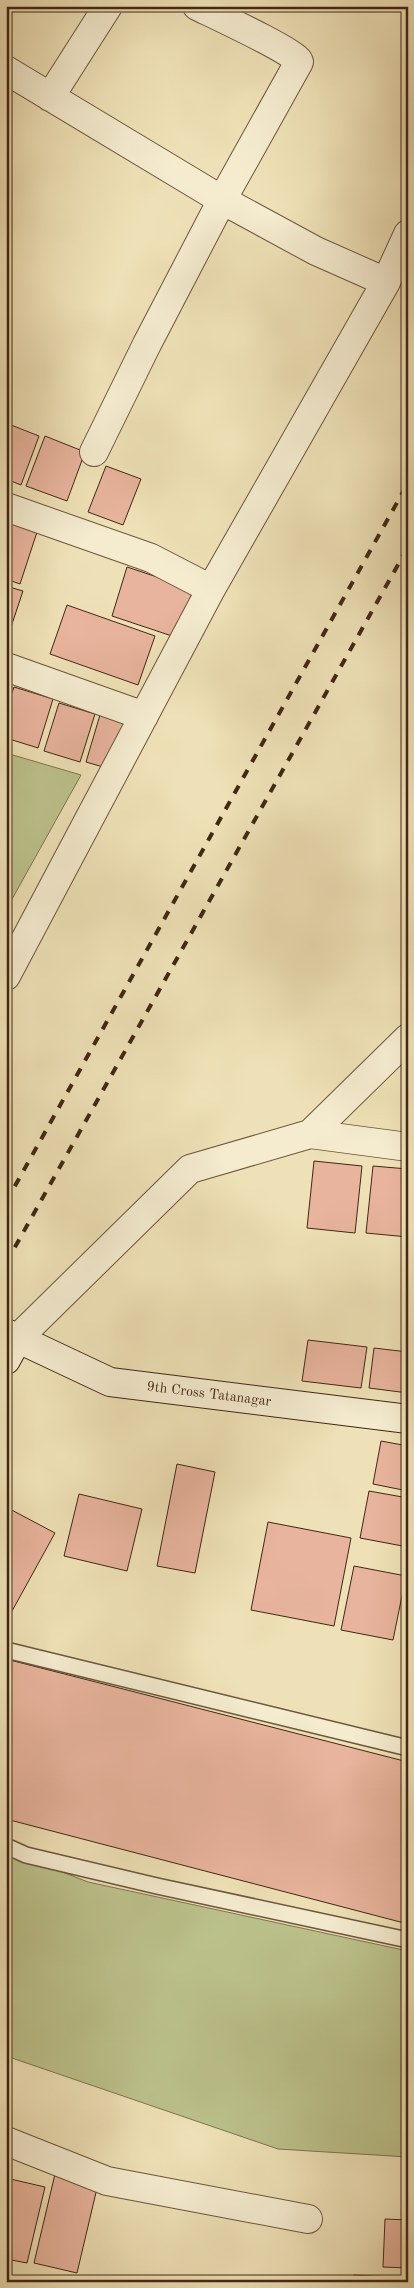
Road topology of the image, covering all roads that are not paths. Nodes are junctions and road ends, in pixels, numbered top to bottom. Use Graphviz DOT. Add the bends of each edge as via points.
graph roads {
  1 [pos="108,6"];
  2 [pos="197,6"];
  3 [pos="6,70"];
  4 [pos="50,97"];
  5 [pos="222,200"];
  6 [pos="408,234"];
  7 [pos="386,282"];
  8 [pos="94,452"];
  9 [pos="6,506"];
  10 [pos="211,589"];
  11 [pos="6,667"];
  12 [pos="144,716"];
  13 [pos="6,976"];
  14 [pos="408,1038"];
  15 [pos="310,1134"];
  16 [pos="408,1147"];
  17 [pos="10,1344"];
  18 [pos="408,1419"];
  19 [pos="6,1650"];
  20 [pos="408,1748"];
  21 [pos="6,1846"];
  22 [pos="408,1940"];
  23 [pos="6,2141"];
  24 [pos="308,2219"];
  1 -- 4 [label="street"];
  2 -- 5 [label="street" via="299,59"];
  3 -- 4 [label="street"];
  4 -- 5 [label="street"];
  5 -- 7 [label="street" via="316,251"];
  5 -- 8 [label="street" via="146,344"];
  6 -- 7 [label="street"];
  7 -- 10 [label="street"];
  9 -- 10 [label="street" via="151,558"];
  10 -- 12 [label="street"];
  11 -- 12 [label="street"];
  12 -- 13 [label="street"];
  14 -- 15 [label="street"];
  15 -- 16 [label="street"];
  15 -- 17 [label="street" via="190,1169"];
  17 -- 18 [label="street, 9th Cross Tatanagar" via="110,1382"];
  19 -- 20 [label="lane"];
  21 -- 22 [label="lane" via="26,1855 138,1882"];
  23 -- 24 [label="street" via="107,2181"];
}
